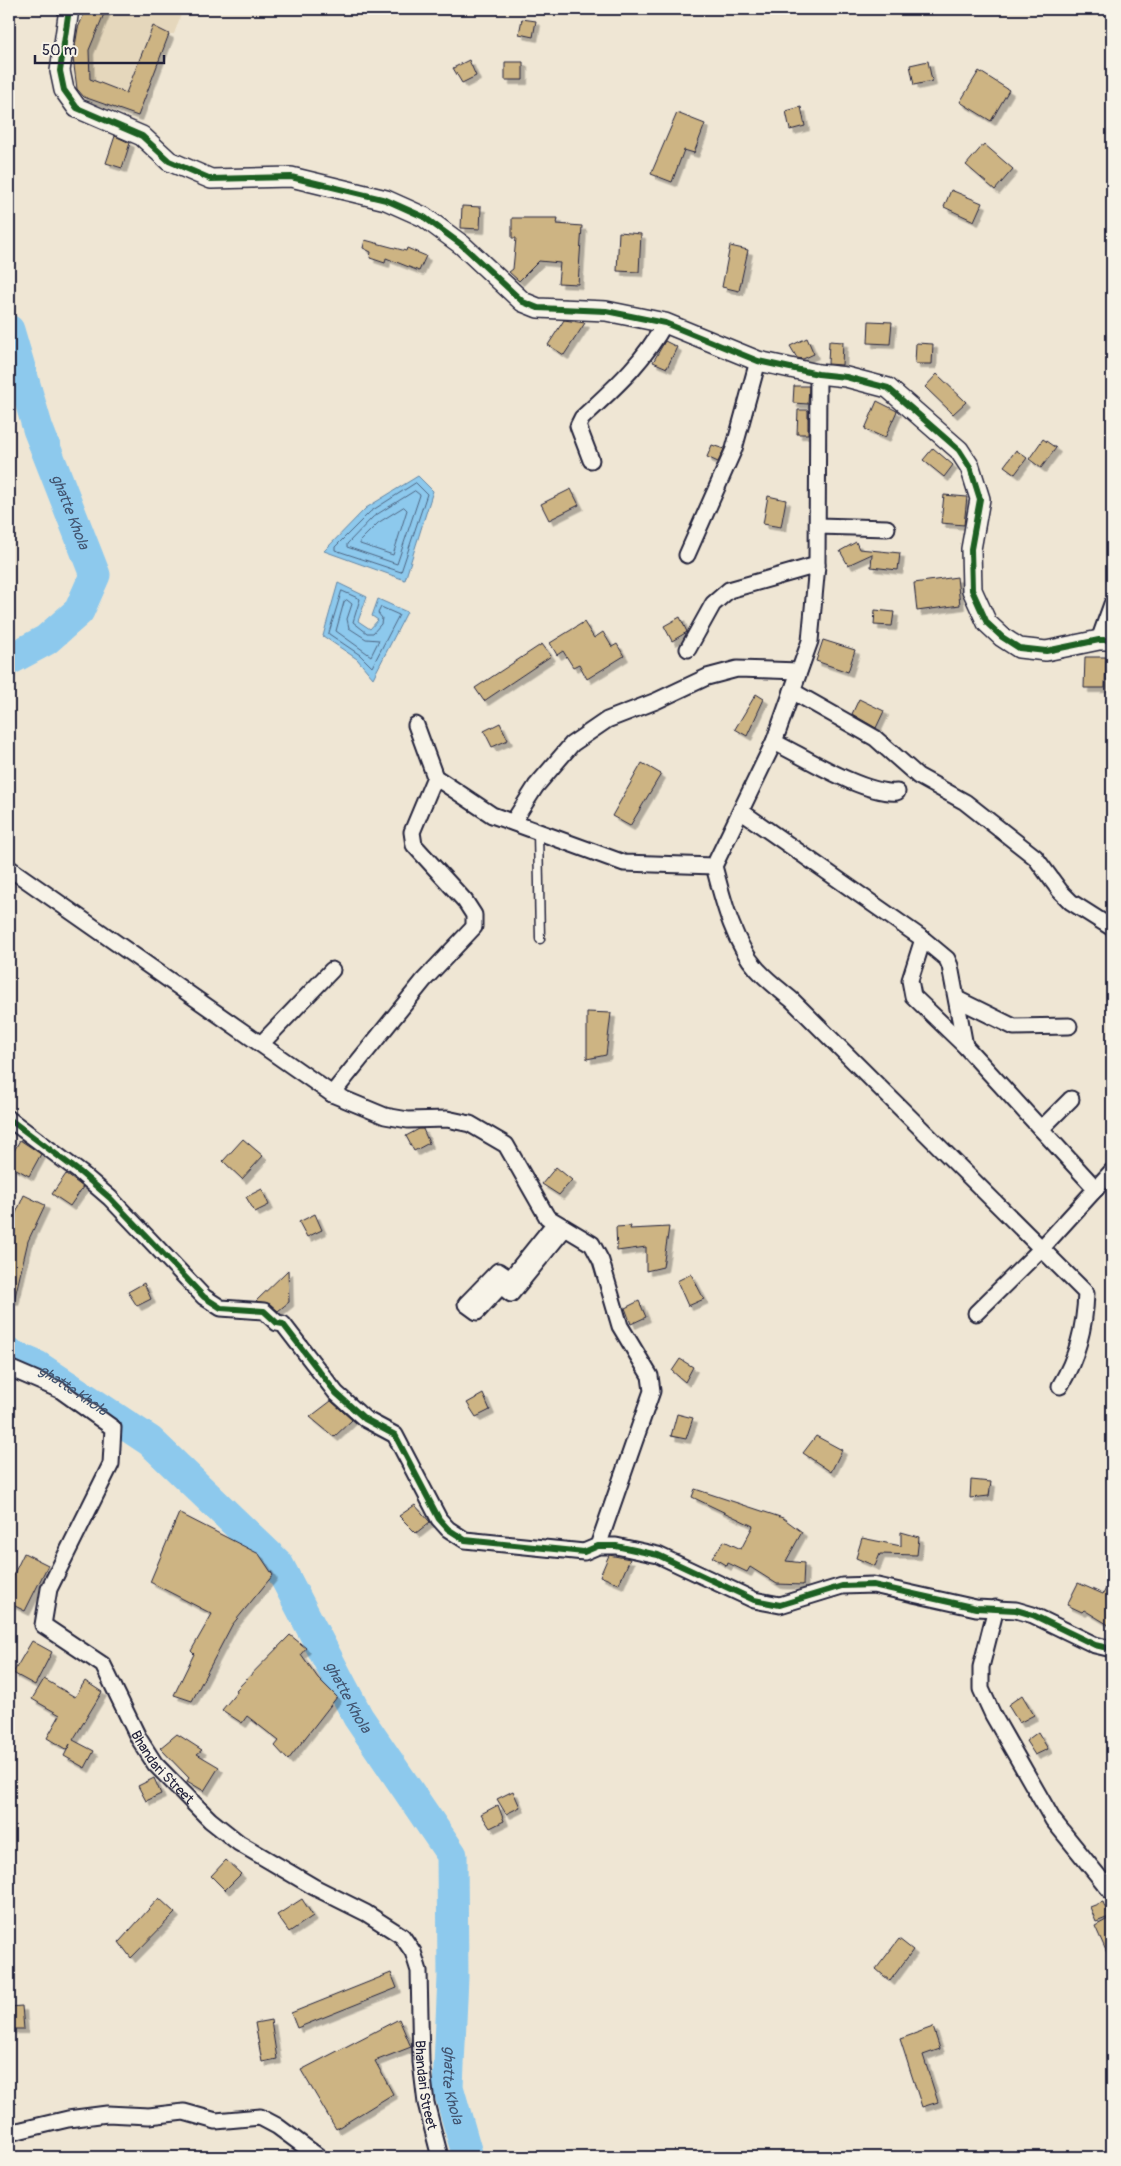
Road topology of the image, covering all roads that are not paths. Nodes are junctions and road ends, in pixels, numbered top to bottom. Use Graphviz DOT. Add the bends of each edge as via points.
graph roads {
  1 [pos="69,9"];
  2 [pos="666,323"];
  3 [pos="758,361"];
  4 [pos="818,374"];
  5 [pos="591,460"];
  6 [pos="818,526"];
  7 [pos="887,528"];
  8 [pos="687,556"];
  9 [pos="817,565"];
  10 [pos="1112,604"];
  11 [pos="1106,640"];
  12 [pos="688,649"];
  13 [pos="799,671"];
  14 [pos="792,691"];
  15 [pos="416,725"];
  16 [pos="774,742"];
  17 [pos="435,777"];
  18 [pos="897,792"];
  19 [pos="742,812"];
  20 [pos="513,822"];
  21 [pos="538,831"];
  22 [pos="714,866"];
  23 [pos="9,868"];
  24 [pos="1112,928"];
  25 [pos="540,939"];
  26 [pos="923,939"];
  27 [pos="332,970"];
  28 [pos="957,999"];
  29 [pos="1070,1026"];
  30 [pos="261,1044"];
  31 [pos="965,1046"];
  32 [pos="332,1094"];
  33 [pos="1071,1099"];
  34 [pos="9,1119"];
  35 [pos="1041,1129"];
  36 [pos="1112,1171"];
  37 [pos="1096,1189"];
  38 [pos="560,1226"];
  39 [pos="1041,1249"];
  40 [pos="976,1313"];
  41 [pos="9,1368"];
  42 [pos="1060,1386"];
  43 [pos="598,1546"];
  44 [pos="996,1608"];
  45 [pos="1112,1649"];
  46 [pos="1112,1893"];
  47 [pos="9,2133"];
  48 [pos="320,2157"];
  49 [pos="440,2157"];
  1 -- 2 [label="street" via="60,71 64,90 77,108 142,136 168,161 211,179 291,176 386,200 424,217 462,244 524,302 538,308 606,311"];
  2 -- 3 [label="street"];
  2 -- 5 [label="street" via="651,349 630,373 582,418 578,426"];
  3 -- 4 [label="street"];
  3 -- 8 [label="street" via="734,450"];
  4 -- 6 [label="street"];
  4 -- 11 [label="street" via="846,377 888,388 959,450 970,467 980,499 971,549 972,590 987,622 1002,637 1019,648 1046,650"];
  6 -- 7 [label="street"];
  6 -- 9 [label="street"];
  9 -- 12 [label="street" via="729,590 713,604"];
  9 -- 13 [label="street" via="810,641"];
  10 -- 11 [label="street"];
  13 -- 14 [label="street"];
  13 -- 20 [label="street" via="737,669 707,677 607,720 572,744 536,786"];
  14 -- 16 [label="street"];
  14 -- 24 [label="street" via="876,738 918,776 965,802 1035,856 1071,902"];
  15 -- 17 [label="street"];
  16 -- 18 [label="street" via="868,788"];
  16 -- 19 [label="street"];
  17 -- 20 [label="street" via="492,814"];
  17 -- 32 [label="street" via="412,832 414,845 465,901 474,915 474,927 424,980"];
  19 -- 22 [label="street"];
  19 -- 26 [label="street"];
  20 -- 21 [label="street"];
  21 -- 22 [label="street" via="624,863"];
  21 -- 25 [label="lane"];
  22 -- 39 [label="street" via="741,945 756,968"];
  23 -- 30 [label="street"];
  26 -- 28 [label="street" via="947,959"];
  26 -- 31 [label="street" via="910,980 913,996"];
  27 -- 30 [label="street"];
  28 -- 29 [label="street" via="1014,1027"];
  28 -- 31 [label="street"];
  30 -- 32 [label="street"];
  31 -- 35 [label="street"];
  32 -- 38 [label="street" via="385,1116 408,1120 447,1119 470,1124 491,1135 506,1145 547,1217"];
  33 -- 35 [label="street"];
  34 -- 43 [label="street" via="110,1198 204,1297 222,1308 264,1311 276,1323 283,1324 336,1393 364,1419 395,1435 430,1505 448,1529 465,1540 500,1544 584,1552"];
  35 -- 37 [label="street"];
  36 -- 37 [label="street"];
  37 -- 39 [label="street"];
  38 -- 38 [label="street" via="510,1279 498,1271 466,1304 477,1312 501,1286 511,1294"];
  38 -- 43 [label="street" via="592,1244 601,1261 620,1326 650,1376 652,1392"];
  39 -- 40 [label="street"];
  39 -- 42 [label="street" via="1086,1293 1074,1364"];
  41 -- 49 [label="street, Bhandari Street" via="60,1390 113,1428 111,1464 49,1589 43,1625 104,1665 155,1764 210,1820 239,1843 402,1936 413,1952 419,1971 421,2062 426,2103"];
  43 -- 44 [label="street" via="620,1546 658,1555 754,1600 780,1605 842,1586 873,1585 976,1608"];
  44 -- 45 [label="street" via="1033,1616 1095,1645"];
  44 -- 46 [label="street" via="981,1667 981,1689 1053,1820"];
  47 -- 48 [label="street" via="68,2119 107,2114 149,2116 184,2112 216,2120 260,2117"];
}
